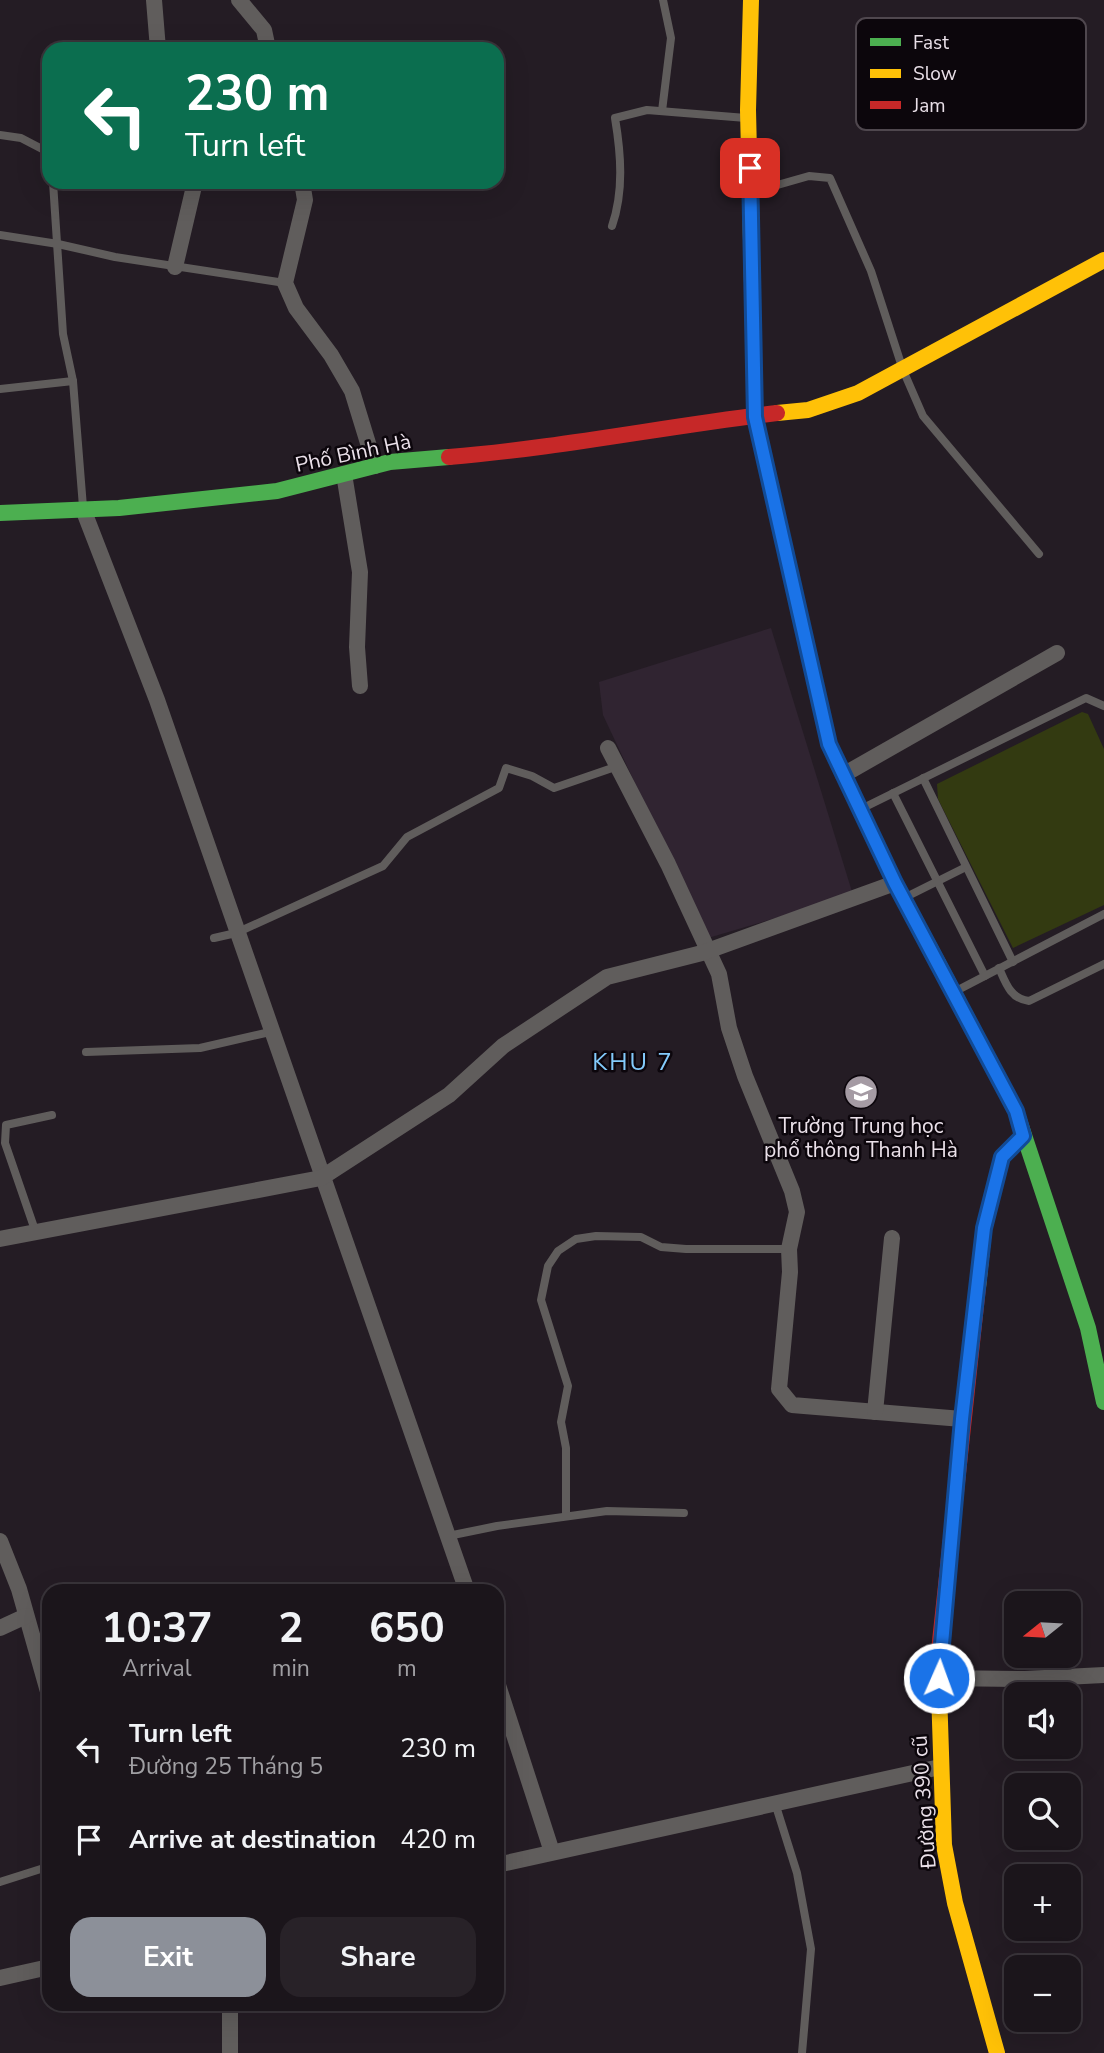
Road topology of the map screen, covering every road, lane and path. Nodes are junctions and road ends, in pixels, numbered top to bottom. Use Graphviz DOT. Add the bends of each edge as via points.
graph roads {
  1 [pos="154,0"];
  2 [pos="239,0"];
  3 [pos="663,0"];
  4 [pos="751,0"];
  5 [pos="157,42"];
  6 [pos="267,42"];
  7 [pos="662,111"];
  8 [pos="748,118"];
  9 [pos="0,135"];
  10 [pos="42,149"];
  11 [pos="54,189"];
  12 [pos="193,189"];
  13 [pos="303,189"];
  14 [pos="750,193"];
  15 [pos="612,226"];
  16 [pos="0,235"];
  17 [pos="58,244"];
  18 [pos="1104,260"];
  19 [pos="175,267"];
  20 [pos="285,283"];
  21 [pos="903,370"];
  22 [pos="73,381"];
  23 [pos="0,389"];
  24 [pos="755,417"];
  25 [pos="375,466"];
  26 [pos="344,474"];
  27 [pos="83,509"];
  28 [pos="0,513"];
  29 [pos="1040,554"];
  30 [pos="1057,653"];
  31 [pos="360,686"];
  32 [pos="1104,706"];
  33 [pos="608,748"];
  34 [pos="618,766"];
  35 [pos="844,775"];
  36 [pos="923,778"];
  37 [pos="893,793"];
  38 [pos="860,809"];
  39 [pos="966,866"];
  40 [pos="937,881"];
  41 [pos="895,883"];
  42 [pos="904,899"];
  43 [pos="1104,914"];
  44 [pos="236,933"];
  45 [pos="214,938"];
  46 [pos="709,950"];
  47 [pos="1013,961"];
  48 [pos="1104,964"];
  49 [pos="999,968"];
  50 [pos="985,976"];
  51 [pos="953,992"];
  52 [pos="270,1032"];
  53 [pos="86,1052"];
  54 [pos="52,1115"];
  55 [pos="1023,1136"];
  56 [pos="321,1178"];
  57 [pos="36,1233"];
  58 [pos="892,1238"];
  59 [pos="0,1240"];
  60 [pos="789,1249"];
  61 [pos="1104,1402"];
  62 [pos="875,1412"];
  63 [pos="962,1419"];
  64 [pos="684,1513"];
  65 [pos="566,1516"];
  66 [pos="448,1536"];
  67 [pos="0,1541"];
  68 [pos="465,1584"];
  69 [pos="26,1616"];
  70 [pos="0,1628"];
  71 [pos="42,1671"];
  72 [pos="1104,1675"];
  73 [pos="939,1678"];
  74 [pos="504,1704"];
  75 [pos="940,1767"];
  76 [pos="775,1803"];
  77 [pos="552,1852"];
  78 [pos="504,1863"];
  79 [pos="42,1869"];
  80 [pos="0,1882"];
  81 [pos="42,1969"];
  82 [pos="0,1978"];
  83 [pos="230,2011"];
  84 [pos="230,2053"];
  85 [pos="802,2053"];
  86 [pos="997,2053"];
  1 -- 5 [label="street"];
  2 -- 6 [label="street" via="264,30"];
  3 -- 7 [label="lane" via="671,38"];
  4 -- 8 [label="main road"];
  7 -- 8 [label="lane"];
  7 -- 15 [label="lane" via="615,118 620,203"];
  8 -- 14 [label="main road"];
  9 -- 10 [label="lane" via="21,138"];
  11 -- 17 [label="lane"];
  12 -- 19 [label="street"];
  13 -- 20 [label="street" via="305,200"];
  14 -- 21 [label="lane" via="809,176 831,178 871,271"];
  14 -- 24 [label="main road"];
  16 -- 17 [label="lane"];
  17 -- 19 [label="lane"];
  17 -- 22 [label="lane" via="63,334"];
  18 -- 21 [label="main road, Phố Bình Hà"];
  19 -- 20 [label="lane"];
  20 -- 25 [label="street" via="296,308 352,391"];
  21 -- 24 [label="main road, Phố Bình Hà" via="834,404"];
  21 -- 29 [label="lane" via="923,416"];
  22 -- 23 [label="lane"];
  22 -- 27 [label="lane"];
  24 -- 25 [label="main road, Phố Bình Hà"];
  24 -- 35 [label="main road" via="829,744"];
  25 -- 26 [label="main road, Phố Bình Hà"];
  26 -- 27 [label="main road, Phố Bình Hà" via="277,491"];
  26 -- 31 [label="street" via="359,572"];
  27 -- 28 [label="main road, Phố Bình Hà"];
  27 -- 44 [label="street" via="156,700"];
  30 -- 35 [label="street"];
  32 -- 36 [label="lane" via="1086,698"];
  33 -- 34 [label="street"];
  34 -- 44 [label="lane" via="555,788 506,768 499,788 407,837 383,866"];
  34 -- 46 [label="street"];
  35 -- 38 [label="main road"];
  36 -- 37 [label="lane"];
  36 -- 39 [label="lane"];
  37 -- 38 [label="lane"];
  37 -- 40 [label="lane"];
  38 -- 41 [label="main road"];
  39 -- 40 [label="lane"];
  39 -- 47 [label="lane"];
  40 -- 42 [label="lane"];
  40 -- 50 [label="lane"];
  41 -- 42 [label="main road"];
  41 -- 46 [label="street"];
  42 -- 51 [label="main road"];
  43 -- 47 [label="lane"];
  44 -- 45 [label="lane"];
  44 -- 52 [label="street"];
  46 -- 56 [label="street" via="607,977 503,1046 449,1095"];
  46 -- 60 [label="street" via="741,1064 792,1191 797,1212"];
  47 -- 49 [label="lane"];
  48 -- 49 [label="lane" via="1029,1001 1010,992"];
  49 -- 50 [label="lane"];
  50 -- 51 [label="lane"];
  51 -- 55 [label="main road" via="1016,1111"];
  52 -- 53 [label="lane" via="200,1048"];
  52 -- 56 [label="street"];
  54 -- 57 [label="lane" via="6,1125 5,1143"];
  55 -- 61 [label="main road" via="1087,1328"];
  55 -- 63 [label="main road, Đường 390 cũ" via="1002,1157 994,1181 984,1228"];
  56 -- 57 [label="street"];
  56 -- 66 [label="street"];
  57 -- 59 [label="street"];
  58 -- 62 [label="street"];
  60 -- 62 [label="street" via="779,1390 792,1405"];
  60 -- 65 [label="lane" via="686,1249 661,1247 641,1237 596,1236 576,1239 558,1251 548,1266 541,1300 568,1386 561,1422 566,1448"];
  62 -- 63 [label="street"];
  63 -- 73 [label="main road, Đường 390 cũ"];
  64 -- 65 [label="lane" via="607,1511"];
  65 -- 66 [label="lane"];
  66 -- 68 [label="street"];
  67 -- 69 [label="street"];
  69 -- 70 [label="street"];
  69 -- 71 [label="street"];
  72 -- 73 [label="street"];
  73 -- 75 [label="main road, Đường 390 cũ"];
  74 -- 77 [label="street"];
  75 -- 76 [label="street"];
  75 -- 86 [label="main road, Đường 390 cũ" via="944,1845 955,1903"];
  76 -- 77 [label="street"];
  76 -- 85 [label="lane" via="797,1873 811,1948"];
  77 -- 78 [label="street"];
  79 -- 80 [label="lane"];
  81 -- 82 [label="street"];
  83 -- 84 [label="street"];
}
